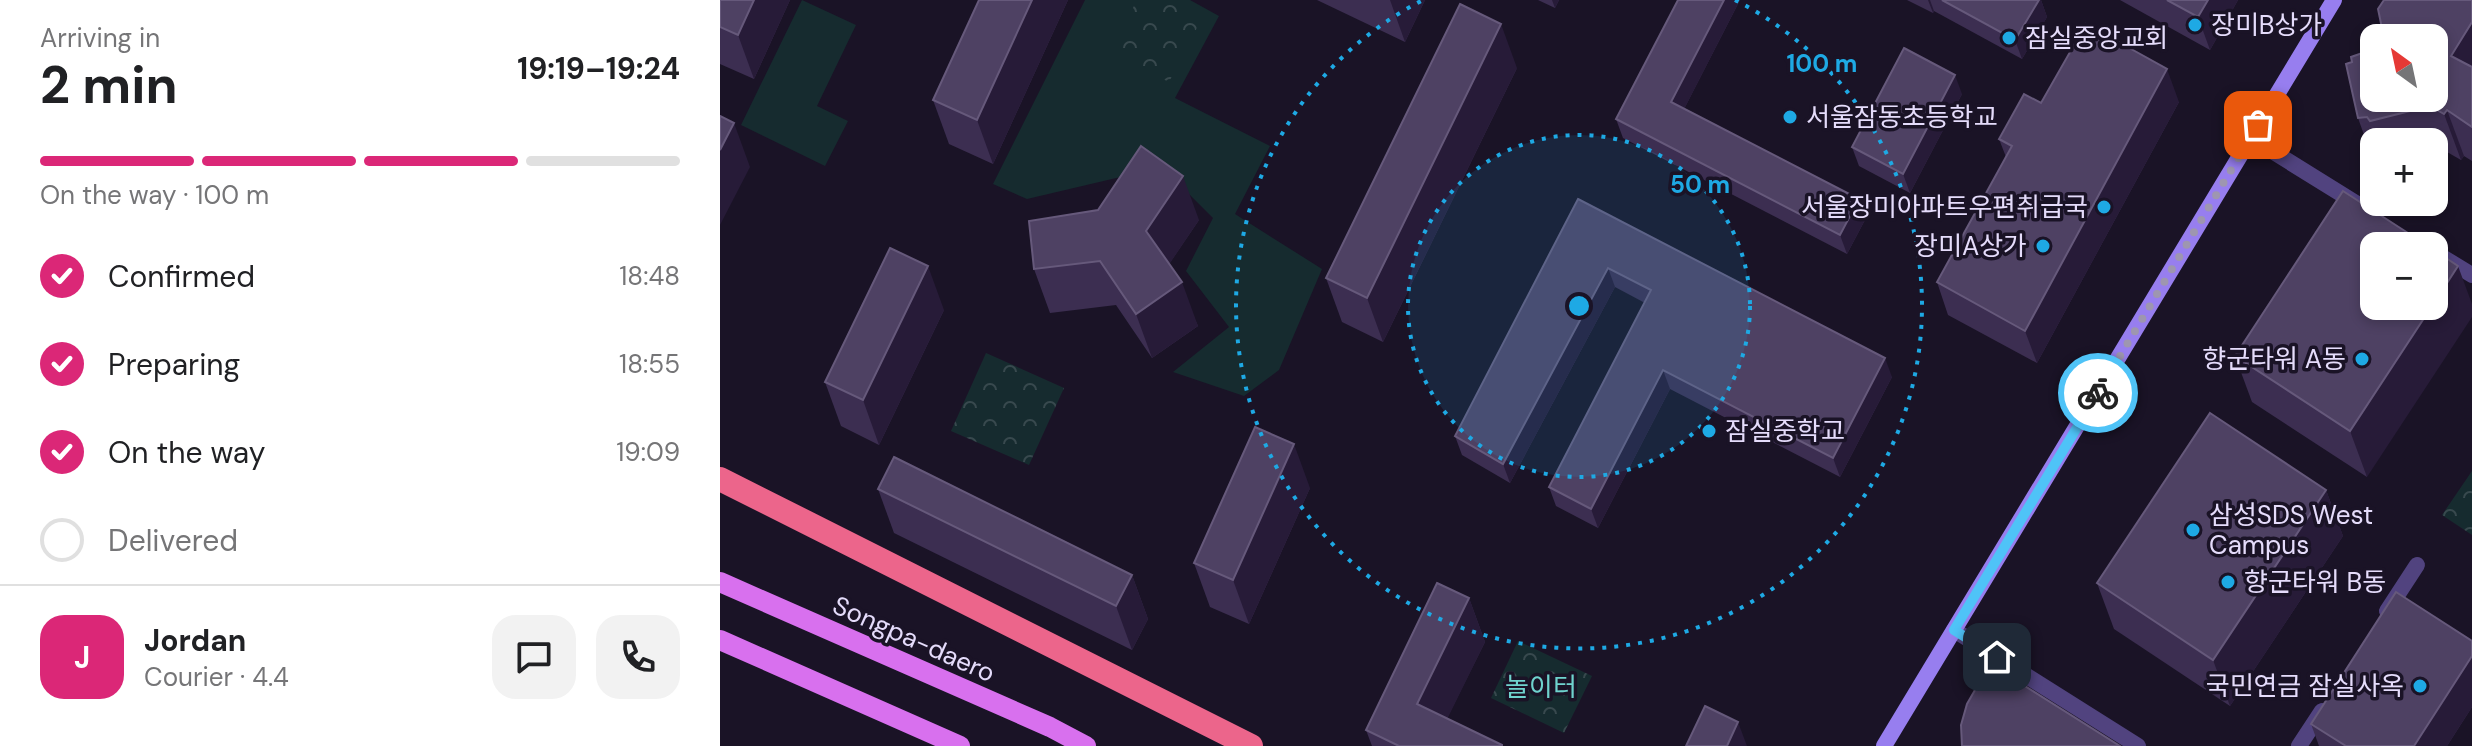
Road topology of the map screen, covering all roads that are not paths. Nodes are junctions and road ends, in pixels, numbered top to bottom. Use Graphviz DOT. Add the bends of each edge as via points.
graph roads {
  1 [pos="2334,0"];
  2 [pos="2251,138"];
  3 [pos="2360,206"];
  4 [pos="2448,260"];
  5 [pos="2472,275"];
  6 [pos="720,479"];
  7 [pos="2417,565"];
  8 [pos="720,582"];
  9 [pos="1954,630"];
  10 [pos="2375,630"];
  11 [pos="720,640"];
  12 [pos="2333,694"];
  13 [pos="960,746"];
  14 [pos="1086,746"];
  15 [pos="1251,746"];
  16 [pos="1884,746"];
  17 [pos="2138,746"];
  18 [pos="2299,746"];
  1 -- 2 [label="street"];
  2 -- 3 [label="street"];
  2 -- 9 [label="street"];
  4 -- 5 [label="street"];
  6 -- 15 [label="highway"];
  7 -- 10 [label="street"];
  8 -- 14 [label="main road, Songpa-daero"];
  9 -- 16 [label="street"];
  9 -- 17 [label="street"];
  11 -- 13 [label="main road"];
  12 -- 18 [label="street"];
}
